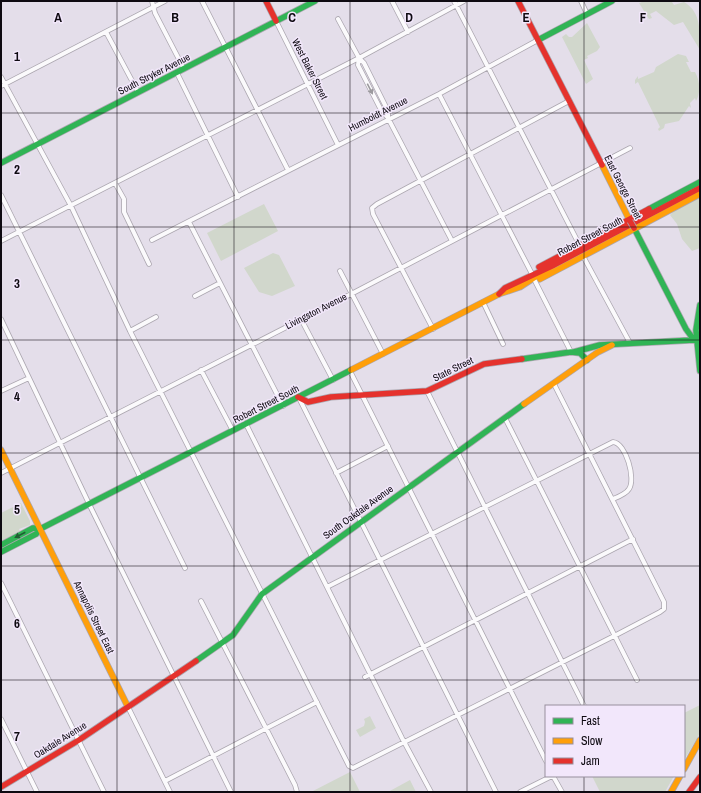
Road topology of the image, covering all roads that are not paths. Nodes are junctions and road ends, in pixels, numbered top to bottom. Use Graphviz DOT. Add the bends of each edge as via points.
graph roads {
  1 [pos="152,1"];
  2 [pos="164,1"];
  3 [pos="202,1"];
  4 [pos="266,1"];
  5 [pos="315,1"];
  6 [pos="392,1"];
  7 [pos="464,1"];
  8 [pos="518,1"];
  9 [pos="581,1"];
  10 [pos="612,1"];
  11 [pos="455,3"];
  12 [pos="154,6"];
  13 [pos="588,14"];
  14 [pos="338,19"];
  15 [pos="276,21"];
  16 [pos="106,32"];
  17 [pos="408,32"];
  18 [pos="538,40"];
  19 [pos="226,47"];
  20 [pos="358,58"];
  21 [pos="488,66"];
  22 [pos="184,69"];
  23 [pos="177,73"];
  24 [pos="1,77"];
  25 [pos="307,83"];
  26 [pos="3,85"];
  27 [pos="138,92"];
  28 [pos="439,94"];
  29 [pos="569,101"];
  30 [pos="257,109"];
  31 [pos="388,118"];
  32 [pos="519,128"];
  33 [pos="207,135"];
  34 [pos="38,144"];
  35 [pos="338,145"];
  36 [pos="630,148"];
  37 [pos="470,155"];
  38 [pos="1,163"];
  39 [pos="600,163"];
  40 [pos="288,170"];
  41 [pos="420,181"];
  42 [pos="700,182"];
  43 [pos="115,183"];
  44 [pos="700,188"];
  45 [pos="550,189"];
  46 [pos="700,194"];
  47 [pos="1,195"];
  48 [pos="238,196"];
  49 [pos="71,206"];
  50 [pos="501,215"];
  51 [pos="630,220"];
  52 [pos="189,222"];
  53 [pos="634,228"];
  54 [pos="19,231"];
  55 [pos="152,240"];
  56 [pos="1,241"];
  57 [pos="452,241"];
  58 [pos="580,246"];
  59 [pos="583,256"];
  60 [pos="149,264"];
  61 [pos="402,267"];
  62 [pos="340,271"];
  63 [pos="531,272"];
  64 [pos="525,281"];
  65 [pos="535,281"];
  66 [pos="220,283"];
  67 [pos="352,293"];
  68 [pos="195,296"];
  69 [pos="483,302"];
  70 [pos="700,305"];
  71 [pos="156,316"];
  72 [pos="696,318"];
  73 [pos="1,319"];
  74 [pos="301,319"];
  75 [pos="682,321"];
  76 [pos="433,329"];
  77 [pos="130,330"];
  78 [pos="697,340"];
  79 [pos="630,343"];
  80 [pos="251,344"];
  81 [pos="503,344"];
  82 [pos="612,345"];
  83 [pos="571,352"];
  84 [pos="383,354"];
  85 [pos="586,360"];
  86 [pos="202,370"];
  87 [pos="350,371"];
  88 [pos="700,371"];
  89 [pos="29,378"];
  90 [pos="333,380"];
  91 [pos="554,384"];
  92 [pos="1,390"];
  93 [pos="161,391"];
  94 [pos="311,391"];
  95 [pos="427,391"];
  96 [pos="362,396"];
  97 [pos="298,397"];
  98 [pos="318,399"];
  99 [pos="283,406"];
  100 [pos="110,416"];
  101 [pos="505,418"];
  102 [pos="246,424"];
  103 [pos="233,431"];
  104 [pos="60,442"];
  105 [pos="388,446"];
  106 [pos="1,450"];
  107 [pos="457,451"];
  108 [pos="191,452"];
  109 [pos="590,453"];
  110 [pos="10,468"];
  111 [pos="1,473"];
  112 [pos="336,473"];
  113 [pos="140,479"];
  114 [pos="537,480"];
  115 [pos="409,486"];
  116 [pos="613,500"];
  117 [pos="89,504"];
  118 [pos="485,506"];
  119 [pos="361,522"];
  120 [pos="40,529"];
  121 [pos="432,533"];
  122 [pos="633,539"];
  123 [pos="1,545"];
  124 [pos="1,552"];
  125 [pos="312,557"];
  126 [pos="380,560"];
  127 [pos="581,566"];
  128 [pos="185,568"];
  129 [pos="1,583"];
  130 [pos="327,587"];
  131 [pos="528,593"];
  132 [pos="262,594"];
  133 [pos="201,601"];
  134 [pos="476,620"];
  135 [pos="615,636"];
  136 [pos="223,643"];
  137 [pos="423,647"];
  138 [pos="562,662"];
  139 [pos="370,674"];
  140 [pos="365,677"];
  141 [pos="174,678"];
  142 [pos="637,680"];
  143 [pos="510,689"];
  144 [pos="317,702"];
  145 [pos="584,705"];
  146 [pos="128,707"];
  147 [pos="457,716"];
  148 [pos="1,719"];
  149 [pos="266,728"];
  150 [pos="79,740"];
  151 [pos="700,740"];
  152 [pos="404,742"];
  153 [pos="213,756"];
  154 [pos="545,759"];
  155 [pos="685,766"];
  156 [pos="27,771"];
  157 [pos="551,777"];
  158 [pos="554,777"];
  159 [pos="679,777"];
  160 [pos="700,778"];
  161 [pos="165,781"];
  162 [pos="1,787"];
  163 [pos="37,792"];
  164 [pos="104,792"];
  165 [pos="170,792"];
  166 [pos="231,792"];
  167 [pos="297,792"];
  168 [pos="431,792"];
  169 [pos="496,792"];
  170 [pos="520,792"];
  171 [pos="562,792"];
  172 [pos="671,792"];
  173 [pos="689,792"];
  1 -- 12 [label="street"];
  2 -- 12 [label="street"];
  3 -- 19 [label="street"];
  4 -- 15 [label="main road, West Baker Street"];
  5 -- 15 [label="main road, South Stryker Avenue"];
  6 -- 17 [label="street"];
  7 -- 11 [label="street"];
  8 -- 18 [label="main road, East George Street"];
  9 -- 13 [label="street"];
  10 -- 13 [label="main road, Humboldt Avenue"];
  11 -- 17 [label="street"];
  11 -- 21 [label="street"];
  12 -- 16 [label="street"];
  12 -- 22 [label="street" via="155,13"];
  13 -- 18 [label="main road, Humboldt Avenue"];
  14 -- 20 [label="street"];
  15 -- 19 [label="main road, South Stryker Avenue"];
  15 -- 25 [label="street, West Baker Street"];
  16 -- 26 [label="street"];
  16 -- 27 [label="street"];
  17 -- 20 [label="street"];
  18 -- 21 [label="street, Humboldt Avenue"];
  18 -- 29 [label="main road, East George Street"];
  19 -- 22 [label="main road, South Stryker Avenue"];
  19 -- 30 [label="street"];
  20 -- 25 [label="street"];
  20 -- 31 [label="street" via="364,63 388,111"];
  21 -- 28 [label="street, Humboldt Avenue"];
  21 -- 32 [label="street"];
  22 -- 23 [label="main road, South Stryker Avenue"];
  23 -- 27 [label="main road, South Stryker Avenue"];
  23 -- 33 [label="street"];
  24 -- 26 [label="street"];
  25 -- 30 [label="street"];
  25 -- 35 [label="street, West Baker Street"];
  26 -- 34 [label="street"];
  27 -- 34 [label="main road, South Stryker Avenue"];
  28 -- 31 [label="street, Humboldt Avenue"];
  28 -- 37 [label="street"];
  29 -- 32 [label="street"];
  29 -- 39 [label="main road, East George Street"];
  30 -- 33 [label="street"];
  30 -- 40 [label="street"];
  31 -- 35 [label="street, Humboldt Avenue"];
  31 -- 41 [label="street"];
  32 -- 37 [label="street"];
  32 -- 45 [label="street"];
  33 -- 43 [label="street"];
  33 -- 48 [label="street"];
  34 -- 38 [label="main road, South Stryker Avenue"];
  34 -- 49 [label="street"];
  35 -- 40 [label="street, Humboldt Avenue"];
  36 -- 39 [label="street, Livingston Avenue"];
  37 -- 41 [label="street"];
  37 -- 50 [label="street"];
  39 -- 45 [label="street, Livingston Avenue"];
  39 -- 51 [label="main road, East George Street"];
  40 -- 48 [label="street, Humboldt Avenue"];
  41 -- 57 [label="street"];
  41 -- 61 [label="street" via="372,208"];
  42 -- 51 [label="main road"];
  43 -- 49 [label="street"];
  43 -- 60 [label="street" via="124,199 124,212"];
  44 -- 64 [label="main road, Robert Street South"];
  45 -- 50 [label="street, Livingston Avenue"];
  45 -- 58 [label="street"];
  46 -- 53 [label="main road"];
  47 -- 54 [label="street"];
  48 -- 52 [label="street, Humboldt Avenue"];
  49 -- 54 [label="street"];
  49 -- 77 [label="street"];
  50 -- 57 [label="street, Livingston Avenue"];
  50 -- 63 [label="street"];
  51 -- 53 [label="main road, East George Street, bridge"];
  51 -- 58 [label="main road"];
  52 -- 55 [label="street, Humboldt Avenue"];
  52 -- 66 [label="street"];
  53 -- 59 [label="main road"];
  53 -- 75 [label="main road, East George Street"];
  54 -- 56 [label="street"];
  54 -- 100 [label="street"];
  57 -- 61 [label="street, Livingston Avenue"];
  58 -- 63 [label="main road"];
  59 -- 65 [label="main road"];
  59 -- 79 [label="street"];
  61 -- 67 [label="street, Livingston Avenue"];
  61 -- 76 [label="street"];
  62 -- 67 [label="street"];
  63 -- 64 [label="main road"];
  64 -- 65 [label="main road"];
  64 -- 69 [label="main road, Robert Street South" via="507,293"];
  65 -- 83 [label="street"];
  66 -- 68 [label="street"];
  66 -- 80 [label="street"];
  67 -- 74 [label="street, Livingston Avenue"];
  67 -- 84 [label="street"];
  69 -- 76 [label="main road, Robert Street South"];
  69 -- 81 [label="street"];
  70 -- 72 [label="main road"];
  71 -- 77 [label="street"];
  72 -- 75 [label="main road" via="688,325"];
  72 -- 78 [label="main road"];
  73 -- 89 [label="street"];
  74 -- 80 [label="street, Livingston Avenue"];
  74 -- 90 [label="street"];
  75 -- 78 [label="main road, East George Street"];
  76 -- 84 [label="main road, Robert Street South"];
  77 -- 93 [label="street"];
  78 -- 79 [label="main road, State Street"];
  78 -- 88 [label="main road"];
  79 -- 82 [label="main road, State Street"];
  80 -- 86 [label="street, Livingston Avenue"];
  80 -- 99 [label="street"];
  82 -- 83 [label="main road, State Street" via="598,345"];
  82 -- 85 [label="main road, South Oakdale Avenue"];
  83 -- 85 [label="main road" via="580,353"];
  83 -- 95 [label="main road, State Street" via="484,364"];
  84 -- 87 [label="main road, Robert Street South"];
  85 -- 91 [label="main road, South Oakdale Avenue"];
  86 -- 93 [label="street, Livingston Avenue"];
  86 -- 103 [label="street"];
  87 -- 90 [label="main road, Robert Street South"];
  87 -- 96 [label="street"];
  89 -- 92 [label="street"];
  89 -- 104 [label="street"];
  90 -- 94 [label="main road, Robert Street South"];
  91 -- 101 [label="main road, South Oakdale Avenue"];
  91 -- 109 [label="street"];
  93 -- 100 [label="street, Livingston Avenue"];
  93 -- 108 [label="street"];
  94 -- 97 [label="main road, Robert Street South"];
  94 -- 98 [label="main road"];
  95 -- 96 [label="main road, State Street"];
  95 -- 107 [label="street"];
  96 -- 98 [label="main road, State Street"];
  96 -- 105 [label="street"];
  97 -- 98 [label="main road, State Street" via="308,402"];
  97 -- 99 [label="main road, Robert Street South"];
  97 -- 112 [label="street"];
  99 -- 102 [label="main road, Robert Street South"];
  100 -- 104 [label="street, Livingston Avenue"];
  100 -- 113 [label="street"];
  101 -- 107 [label="main road, South Oakdale Avenue"];
  101 -- 114 [label="street"];
  102 -- 103 [label="main road, Robert Street South"];
  102 -- 125 [label="street"];
  103 -- 108 [label="main road, Robert Street South"];
  104 -- 110 [label="street, Livingston Avenue"];
  104 -- 117 [label="street"];
  105 -- 112 [label="street"];
  105 -- 115 [label="street"];
  106 -- 110 [label="main road, Annapolis Street East"];
  107 -- 115 [label="main road, South Oakdale Avenue"];
  107 -- 118 [label="street"];
  108 -- 113 [label="main road, Robert Street South"];
  108 -- 132 [label="street"];
  109 -- 114 [label="street"];
  109 -- 116 [label="street"];
  109 -- 116 [label="street" via="613,442 619,443 623,448 631,470 630,486 627,492"];
  110 -- 111 [label="street, Livingston Avenue"];
  110 -- 120 [label="main road, Annapolis Street East"];
  112 -- 119 [label="street"];
  113 -- 117 [label="main road, Robert Street South"];
  113 -- 128 [label="street"];
  114 -- 118 [label="street"];
  114 -- 127 [label="street"];
  115 -- 119 [label="main road, South Oakdale Avenue"];
  115 -- 121 [label="street"];
  116 -- 122 [label="street"];
  117 -- 120 [label="main road, Robert Street South"];
  117 -- 141 [label="street"];
  118 -- 121 [label="street"];
  118 -- 131 [label="street"];
  119 -- 125 [label="main road, South Oakdale Avenue"];
  119 -- 126 [label="street"];
  120 -- 123 [label="main road, Robert Street South, one-way" via="33,528"];
  120 -- 124 [label="main road, Robert Street South" via="36,534"];
  120 -- 146 [label="main road, Annapolis Street East"];
  121 -- 126 [label="street"];
  121 -- 134 [label="street"];
  122 -- 127 [label="street"];
  122 -- 135 [label="street" via="664,602 664,608"];
  125 -- 130 [label="street"];
  125 -- 132 [label="main road, South Oakdale Avenue"];
  126 -- 130 [label="street"];
  126 -- 137 [label="street"];
  127 -- 131 [label="street"];
  127 -- 135 [label="street"];
  129 -- 150 [label="street"];
  130 -- 139 [label="street"];
  131 -- 134 [label="street"];
  131 -- 138 [label="street"];
  132 -- 136 [label="main road, South Oakdale Avenue" via="232,635"];
  132 -- 144 [label="street"];
  133 -- 136 [label="street"];
  134 -- 137 [label="street"];
  134 -- 143 [label="street"];
  135 -- 138 [label="street"];
  135 -- 142 [label="street"];
  136 -- 141 [label="main road, South Oakdale Avenue"];
  136 -- 149 [label="street"];
  137 -- 139 [label="street"];
  137 -- 147 [label="street"];
  138 -- 143 [label="street"];
  138 -- 145 [label="street"];
  139 -- 140 [label="street"];
  139 -- 152 [label="street"];
  141 -- 146 [label="main road, South Oakdale Avenue"];
  141 -- 153 [label="street"];
  143 -- 147 [label="street"];
  143 -- 154 [label="street"];
  144 -- 149 [label="street"];
  144 -- 152 [label="street" via="349,766 353,768"];
  146 -- 150 [label="main road, Oakdale Avenue"];
  146 -- 161 [label="street, Annapolis Street East"];
  147 -- 152 [label="street"];
  147 -- 169 [label="street"];
  148 -- 156 [label="street"];
  149 -- 153 [label="street"];
  149 -- 167 [label="street"];
  150 -- 156 [label="main road, Oakdale Avenue"];
  150 -- 164 [label="street"];
  151 -- 155 [label="main road"];
  152 -- 168 [label="street"];
  153 -- 161 [label="street"];
  153 -- 166 [label="street"];
  156 -- 162 [label="main road, Oakdale Avenue"];
  156 -- 163 [label="street"];
  157 -- 170 [label="street"];
  158 -- 171 [label="street"];
  159 -- 172 [label="main road"];
  160 -- 173 [label="main road"];
  161 -- 165 [label="street, Annapolis Street East"];
}
